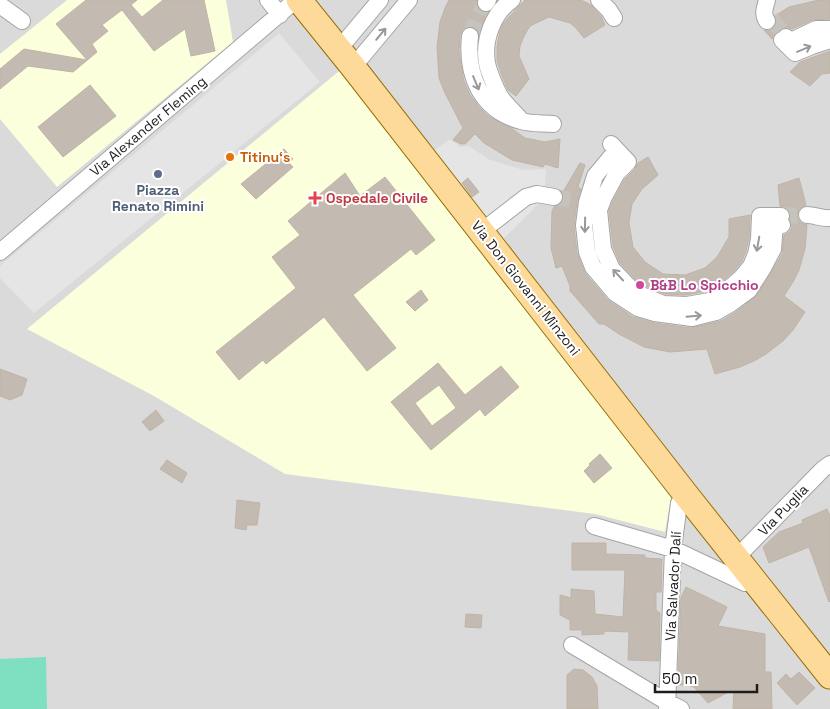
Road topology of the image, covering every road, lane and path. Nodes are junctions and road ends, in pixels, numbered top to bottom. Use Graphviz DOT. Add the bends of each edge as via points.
graph roads {
  1 [pos="268,0"];
  2 [pos="380,0"];
  3 [pos="409,0"];
  4 [pos="512,0"];
  5 [pos="599,0"];
  6 [pos="0,5"];
  7 [pos="292,5"];
  8 [pos="614,18"];
  9 [pos="22,21"];
  10 [pos="830,29"];
  11 [pos="470,36"];
  12 [pos="830,40"];
  13 [pos="346,58"];
  14 [pos="522,122"];
  15 [pos="553,124"];
  16 [pos="619,153"];
  17 [pos="554,196"];
  18 [pos="827,218"];
  19 [pos="781,220"];
  20 [pos="807,221"];
  21 [pos="482,232"];
  22 [pos="0,252"];
  23 [pos="830,464"];
  24 [pos="687,496"];
  25 [pos="594,526"];
  26 [pos="673,548"];
  27 [pos="737,558"];
  28 [pos="752,578"];
  29 [pos="572,645"];
  30 [pos="830,676"];
  31 [pos="671,707"];
  1 -- 7 [label="street"];
  2 -- 13 [label="street"];
  13 -- 3 [label="street, one-way"];
  4 -- 14 [label="street" via="491,24 487,63 500,96"];
  5 -- 8 [label="street"];
  6 -- 9 [label="street"];
  7 -- 13 [label="main road, Via Don Giovanni Minzoni"];
  7 -- 22 [label="street, Via Alexander Fleming"];
  10 -- 12 [label="street, one-way" via="816,29 788,41 784,38 795,53"];
  11 -- 14 [label="street, one-way" via="470,61 475,84 486,101 501,114"];
  13 -- 21 [label="main road, Via Don Giovanni Minzoni"];
  14 -- 15 [label="street"];
  16 -- 19 [label="street" via="610,158 595,176 584,225 587,252 593,266 615,293 638,308 692,318 716,312 730,304 749,290 763,268 773,249 775,224"];
  17 -- 21 [label="street" via="537,194 526,197"];
  18 -- 20 [label="street" via="812,215"];
  21 -- 24 [label="main road, Via Don Giovanni Minzoni"];
  23 -- 27 [label="street, Via Puglia"];
  24 -- 26 [label="street, Via Salvador Dalí" via="679,503"];
  24 -- 27 [label="main road, Via Don Giovanni Minzoni"];
  25 -- 26 [label="street"];
  26 -- 28 [label="street" via="745,583"];
  26 -- 31 [label="street, Via Salvador Dalí"];
  27 -- 28 [label="main road, Via Don Giovanni Minzoni"];
  28 -- 30 [label="main road, Via Don Giovanni Minzoni"];
  29 -- 31 [label="street"];
}
